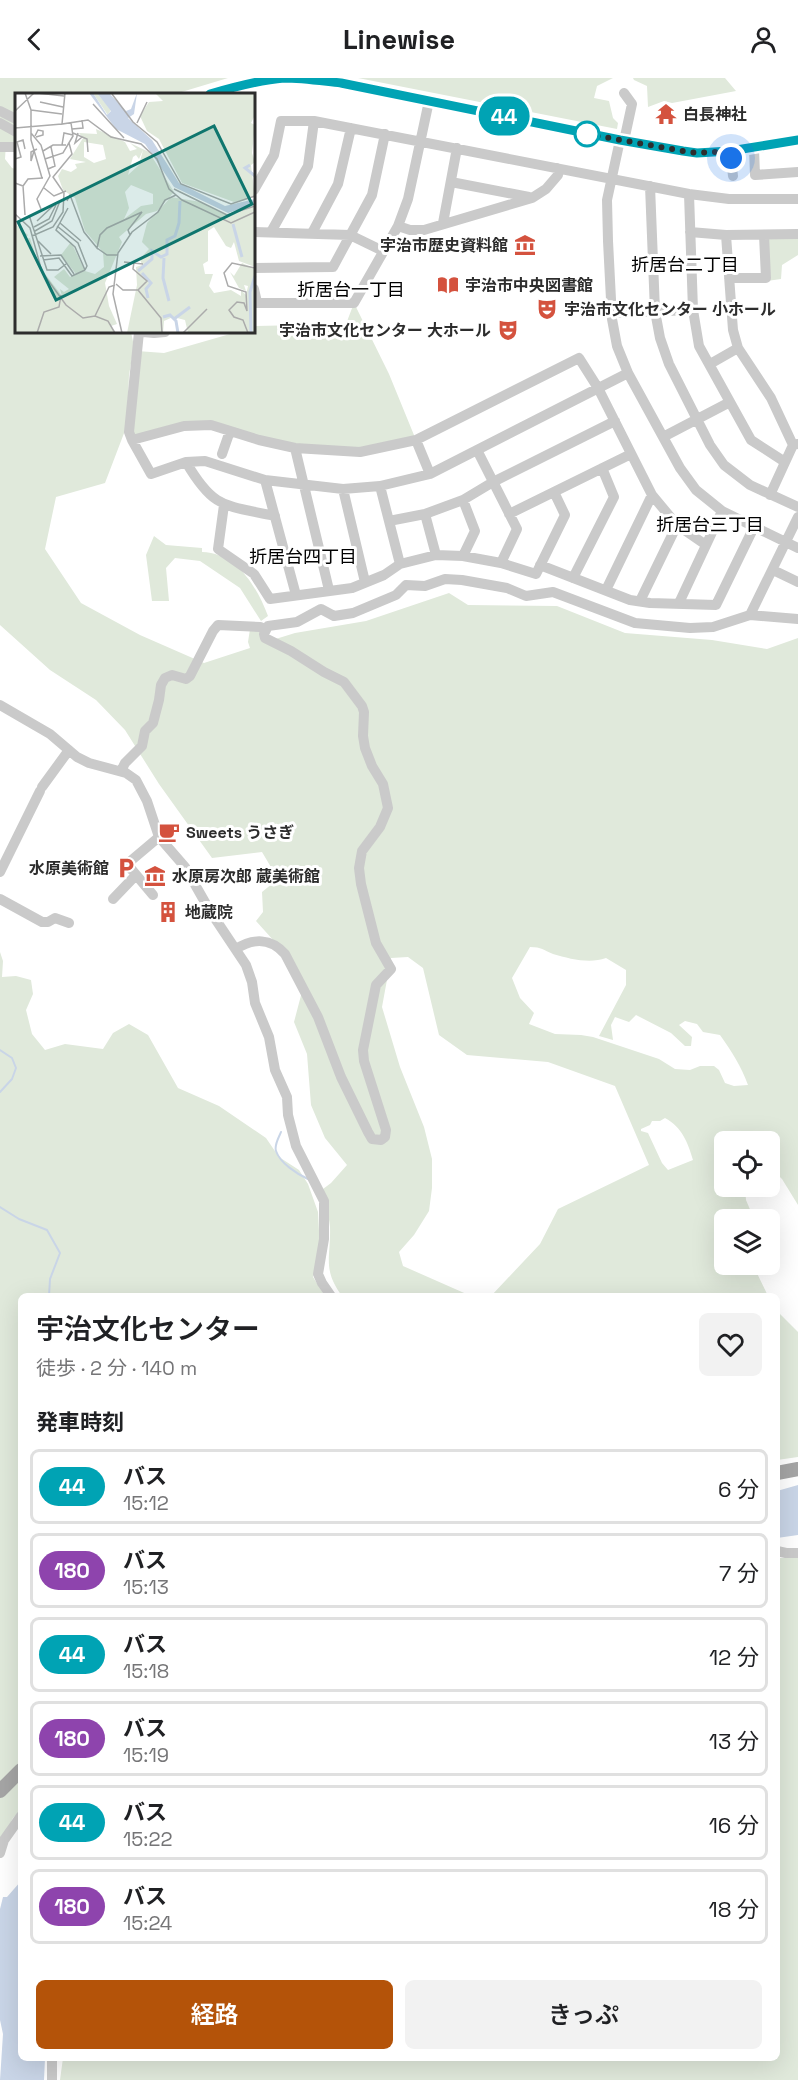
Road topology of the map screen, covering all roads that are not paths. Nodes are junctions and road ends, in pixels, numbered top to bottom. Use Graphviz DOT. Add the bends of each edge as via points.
graph roads {
  1 [pos="214,93"];
  2 [pos="624,93"];
  3 [pos="429,101"];
  4 [pos="0,111"];
  5 [pos="15,118"];
  6 [pos="314,120"];
  7 [pos="351,128"];
  8 [pos="385,134"];
  9 [pos="798,140"];
  10 [pos="422,141"];
  11 [pos="622,141"];
  12 [pos="457,148"];
  13 [pos="754,148"];
  14 [pos="730,151"];
  15 [pos="557,168"];
  16 [pos="798,172"];
  17 [pos="734,176"];
  18 [pos="611,178"];
  19 [pos="451,182"];
  20 [pos="650,186"];
  21 [pos="255,188"];
  22 [pos="688,194"];
  23 [pos="532,198"];
  24 [pos="798,199"];
  25 [pos="443,223"];
  26 [pos="398,226"];
  27 [pos="255,232"];
  28 [pos="272,232"];
  29 [pos="690,232"];
  30 [pos="312,233"];
  31 [pos="764,234"];
  32 [pos="798,234"];
  33 [pos="350,235"];
  34 [pos="726,235"];
  35 [pos="383,251"];
  36 [pos="255,268"];
  37 [pos="729,278"];
  38 [pos="255,303"];
  39 [pos="693,310"];
  40 [pos="655,311"];
  41 [pos="612,313"];
  42 [pos="141,333"];
  43 [pos="738,348"];
  44 [pos="710,364"];
  45 [pos="628,373"];
  46 [pos="598,388"];
  47 [pos="730,402"];
  48 [pos="697,420"];
  49 [pos="615,421"];
  50 [pos="230,431"];
  51 [pos="663,437"];
  52 [pos="132,440"];
  53 [pos="416,440"];
  54 [pos="796,445"];
  55 [pos="295,447"];
  56 [pos="477,450"];
  57 [pos="631,454"];
  58 [pos="220,460"];
  59 [pos="186,462"];
  60 [pos="785,462"];
  61 [pos="602,468"];
  62 [pos="430,474"];
  63 [pos="265,480"];
  64 [pos="493,482"];
  65 [pos="303,485"];
  66 [pos="380,486"];
  67 [pos="343,489"];
  68 [pos="554,492"];
  69 [pos="652,495"];
  70 [pos="770,495"];
  71 [pos="463,500"];
  72 [pos="224,505"];
  73 [pos="798,507"];
  74 [pos="722,511"];
  75 [pos="425,513"];
  76 [pos="509,514"];
  77 [pos="275,516"];
  78 [pos="798,517"];
  79 [pos="389,521"];
  80 [pos="677,525"];
  81 [pos="754,527"];
  82 [pos="786,542"];
  83 [pos="706,545"];
  84 [pos="798,548"];
  85 [pos="436,555"];
  86 [pos="463,556"];
  87 [pos="501,563"];
  88 [pos="400,564"];
  89 [pos="540,565"];
  90 [pos="773,570"];
  91 [pos="573,578"];
  92 [pos="366,582"];
  93 [pos="798,582"];
  94 [pos="606,590"];
  95 [pos="325,591"];
  96 [pos="296,595"];
  97 [pos="640,601"];
  98 [pos="679,603"];
  99 [pos="321,609"];
  100 [pos="750,615"];
  101 [pos="798,620"];
  102 [pos="265,629"];
  103 [pos="0,705"];
  104 [pos="69,750"];
  105 [pos="122,771"];
  106 [pos="159,837"];
  107 [pos="0,872"];
  108 [pos="136,875"];
  109 [pos="153,895"];
  110 [pos="0,899"];
  111 [pos="113,899"];
  112 [pos="69,923"];
  113 [pos="237,949"];
  114 [pos="329,1293"];
  115 [pos="798,1469"];
  116 [pos="780,1472"];
  117 [pos="780,1552"];
  118 [pos="798,1553"];
  119 [pos="18,1773"];
  120 [pos="0,1791"];
  121 [pos="18,1820"];
  122 [pos="0,1853"];
  1 -- 3 [label="street" via="285,78 341,83"];
  2 -- 11 [label="street" via="632,104"];
  3 -- 10 [label="street"];
  3 -- 11 [label="street"];
  4 -- 5 [label="street"];
  6 -- 7 [label="street"];
  6 -- 21 [label="street" via="281,121 274,155"];
  6 -- 28 [label="street" via="308,166"];
  7 -- 8 [label="street"];
  7 -- 30 [label="street" via="338,184"];
  8 -- 10 [label="street"];
  8 -- 33 [label="street" via="372,195"];
  9 -- 13 [label="street"];
  10 -- 12 [label="street"];
  10 -- 26 [label="street"];
  11 -- 14 [label="street" via="697,153"];
  11 -- 18 [label="street"];
  12 -- 15 [label="street"];
  12 -- 19 [label="street"];
  13 -- 14 [label="street"];
  13 -- 16 [label="street" via="755,175"];
  14 -- 17 [label="street"];
  15 -- 18 [label="street"];
  15 -- 23 [label="street" via="558,175"];
  18 -- 20 [label="street"];
  18 -- 41 [label="street" via="607,200"];
  19 -- 23 [label="street"];
  19 -- 25 [label="street"];
  20 -- 22 [label="street"];
  20 -- 40 [label="street"];
  22 -- 24 [label="street" via="729,200"];
  22 -- 29 [label="street"];
  23 -- 25 [label="street"];
  25 -- 26 [label="street" via="424,230"];
  26 -- 35 [label="street"];
  27 -- 28 [label="street"];
  28 -- 30 [label="street"];
  29 -- 34 [label="street"];
  29 -- 39 [label="street"];
  30 -- 33 [label="street"];
  31 -- 32 [label="street"];
  31 -- 34 [label="street"];
  31 -- 37 [label="street" via="766,278"];
  33 -- 35 [label="street"];
  33 -- 36 [label="street" via="333,267"];
  34 -- 37 [label="street"];
  35 -- 38 [label="street" via="354,303"];
  37 -- 43 [label="street"];
  39 -- 40 [label="street"];
  39 -- 44 [label="street" via="699,346"];
  40 -- 41 [label="street"];
  40 -- 48 [label="street" via="669,364"];
  41 -- 45 [label="street" via="616,346"];
  42 -- 52 [label="street" via="129,432"];
  43 -- 44 [label="street"];
  43 -- 54 [label="street"];
  44 -- 47 [label="street"];
  45 -- 46 [label="street"];
  45 -- 51 [label="street"];
  46 -- 49 [label="street"];
  46 -- 53 [label="street" via="579,358"];
  46 -- 56 [label="street"];
  47 -- 48 [label="street"];
  47 -- 60 [label="street" via="751,440"];
  48 -- 51 [label="street"];
  48 -- 70 [label="street" via="724,465"];
  49 -- 57 [label="street"];
  49 -- 64 [label="street"];
  50 -- 52 [label="street" via="211,425 184,426"];
  50 -- 55 [label="street"];
  50 -- 58 [label="street"];
  51 -- 74 [label="street" via="696,490"];
  52 -- 59 [label="street" via="151,474"];
  53 -- 55 [label="street" via="360,452"];
  53 -- 62 [label="street"];
  54 -- 60 [label="street"];
  55 -- 65 [label="street"];
  56 -- 62 [label="street"];
  56 -- 64 [label="street"];
  57 -- 61 [label="street"];
  57 -- 69 [label="street"];
  58 -- 59 [label="street"];
  58 -- 63 [label="street"];
  59 -- 72 [label="street" via="206,492"];
  60 -- 70 [label="street"];
  61 -- 68 [label="street"];
  61 -- 91 [label="street" via="614,497"];
  62 -- 66 [label="street"];
  63 -- 65 [label="street"];
  63 -- 77 [label="street"];
  64 -- 71 [label="street"];
  64 -- 76 [label="street"];
  65 -- 67 [label="street"];
  65 -- 95 [label="street"];
  66 -- 67 [label="street"];
  66 -- 79 [label="street"];
  67 -- 92 [label="street"];
  68 -- 76 [label="street"];
  68 -- 89 [label="street" via="565,515"];
  69 -- 80 [label="street"];
  69 -- 94 [label="street"];
  70 -- 73 [label="street"];
  71 -- 75 [label="street"];
  71 -- 86 [label="street" via="475,531"];
  72 -- 77 [label="street"];
  72 -- 96 [label="street" via="218,549 254,574 270,599"];
  74 -- 81 [label="street"];
  74 -- 83 [label="street"];
  75 -- 79 [label="street"];
  75 -- 85 [label="street"];
  76 -- 87 [label="street" via="517,529"];
  77 -- 96 [label="street"];
  78 -- 82 [label="street"];
  79 -- 88 [label="street"];
  80 -- 83 [label="street"];
  80 -- 97 [label="street"];
  81 -- 82 [label="street"];
  81 -- 98 [label="street" via="716,605"];
  82 -- 84 [label="street"];
  82 -- 90 [label="street"];
  83 -- 98 [label="street"];
  85 -- 86 [label="street"];
  85 -- 88 [label="street"];
  86 -- 87 [label="street"];
  87 -- 89 [label="street" via="536,574"];
  88 -- 92 [label="street"];
  89 -- 91 [label="street"];
  90 -- 93 [label="street"];
  90 -- 100 [label="street"];
  91 -- 94 [label="street"];
  92 -- 95 [label="street"];
  94 -- 97 [label="street"];
  95 -- 96 [label="street"];
  95 -- 99 [label="street"];
  97 -- 98 [label="street"];
  99 -- 100 [label="street" via="342,616 396,595 406,585 425,586 445,579 507,588 526,596 553,592 634,623 712,627"];
  99 -- 102 [label="street" via="297,622"];
  100 -- 101 [label="street"];
  102 -- 105 [label="street" via="218,626 190,676 165,678 153,723 144,731 142,746"];
  102 -- 113 [label="street" via="265,638 351,689 364,712 364,748 386,791 386,816 362,851 359,868 376,943 391,969 376,985 363,1050 385,1124 385,1137 372,1139 368,1132 318,1017 285,954 259,940"];
  103 -- 104 [label="street" via="50,734"];
  104 -- 105 [label="street" via="89,763"];
  104 -- 107 [label="street" via="41,789"];
  105 -- 106 [label="street" via="143,790"];
  106 -- 108 [label="street" via="127,864"];
  106 -- 113 [label="street" via="184,867"];
  108 -- 109 [label="street"];
  108 -- 111 [label="street"];
  110 -- 112 [label="street" via="42,922 55,918"];
  113 -- 114 [label="street" via="252,982 275,1070 287,1097 296,1146 324,1201 324,1239 318,1274"];
  115 -- 116 [label="main road"];
  117 -- 118 [label="street"];
  119 -- 120 [label="main road"];
  121 -- 122 [label="street"];
}
